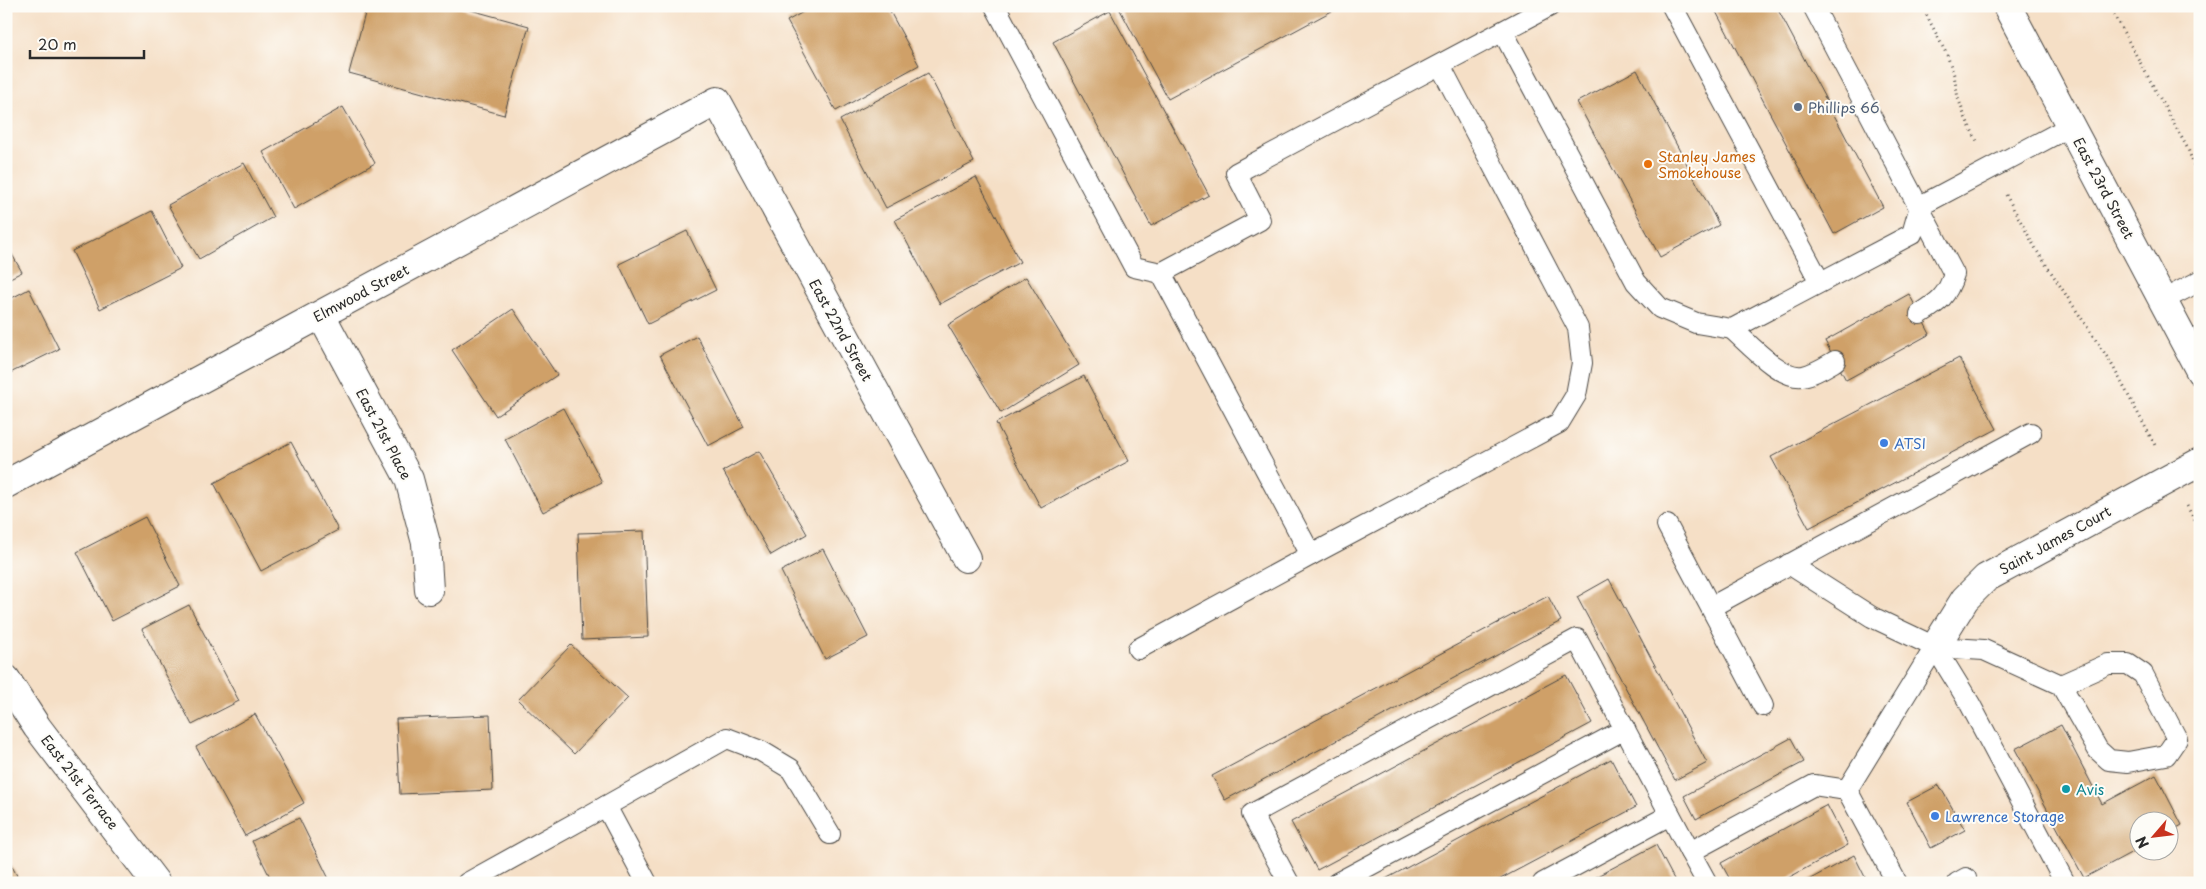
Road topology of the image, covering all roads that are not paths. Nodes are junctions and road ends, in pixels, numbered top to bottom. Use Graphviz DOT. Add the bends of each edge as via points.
graph roads {
  1 [pos="995,6"];
  2 [pos="1550,6"];
  3 [pos="1672,6"];
  4 [pos="1812,6"];
  5 [pos="2007,6"];
  6 [pos="1503,32"];
  7 [pos="1440,65"];
  8 [pos="717,101"];
  9 [pos="2071,126"];
  10 [pos="1920,206"];
  11 [pos="1161,273"];
  12 [pos="2200,280"];
  13 [pos="1820,282"];
  14 [pos="2163,300"];
  15 [pos="1920,314"];
  16 [pos="321,315"];
  17 [pos="1732,329"];
  18 [pos="1835,361"];
  19 [pos="2200,370"];
  20 [pos="2031,433"];
  21 [pos="2200,462"];
  22 [pos="6,484"];
  23 [pos="1667,525"];
  24 [pos="1311,555"];
  25 [pos="966,558"];
  26 [pos="1789,564"];
  27 [pos="429,590"];
  28 [pos="1711,607"];
  29 [pos="1936,647"];
  30 [pos="1138,649"];
  31 [pos="6,679"];
  32 [pos="2061,685"];
  33 [pos="1763,706"];
  34 [pos="1625,729"];
  35 [pos="1847,790"];
  36 [pos="606,806"];
  37 [pos="1670,814"];
  38 [pos="830,834"];
  39 [pos="1690,852"];
  40 [pos="156,883"];
  41 [pos="466,883"];
  42 [pos="648,883"];
  43 [pos="1289,883"];
  44 [pos="1337,883"];
  45 [pos="1543,883"];
  46 [pos="1706,883"];
  47 [pos="1897,883"];
  48 [pos="2065,883"];
  1 -- 11 [label="lane" via="1134,267"];
  2 -- 6 [label="lane"];
  3 -- 13 [label="lane"];
  4 -- 10 [label="lane"];
  5 -- 9 [label="street, East 23rd Street"];
  6 -- 7 [label="lane"];
  6 -- 17 [label="lane" via="1636,282 1660,308 1696,324"];
  7 -- 11 [label="lane" via="1236,173 1260,220"];
  7 -- 24 [label="lane" via="1578,328 1582,363 1576,395 1559,423"];
  8 -- 16 [label="street, Elmwood Street"];
  8 -- 25 [label="street, East 22nd Street"];
  9 -- 10 [label="lane"];
  9 -- 14 [label="street, East 23rd Street"];
  10 -- 13 [label="lane" via="1912,234"];
  10 -- 15 [label="lane" via="1954,274 1948,291"];
  11 -- 24 [label="lane"];
  12 -- 14 [label="lane"];
  13 -- 17 [label="lane"];
  14 -- 19 [label="street, East 23rd Street"];
  16 -- 22 [label="street, Elmwood Street"];
  16 -- 27 [label="street, East 21st Place" via="410,479 426,543"];
  17 -- 18 [label="lane" via="1782,372 1801,376"];
  20 -- 26 [label="lane"];
  21 -- 29 [label="street, Saint James Court" via="1986,578 1965,599"];
  23 -- 28 [label="lane"];
  24 -- 30 [label="lane"];
  26 -- 28 [label="lane"];
  26 -- 29 [label="lane" via="1872,617"];
  28 -- 33 [label="lane"];
  29 -- 32 [label="lane" via="1984,650"];
  29 -- 35 [label="lane"];
  29 -- 48 [label="lane"];
  31 -- 40 [label="street, East 21st Terrace" via="37,727"];
  32 -- 32 [label="lane" via="2098,750 2109,760 2128,762 2166,755 2178,739 2143,674 2128,664 2108,664"];
  34 -- 37 [label="lane"];
  34 -- 43 [label="lane" via="1577,639 1252,814"];
  34 -- 44 [label="lane"];
  35 -- 39 [label="lane" via="1814,786"];
  35 -- 47 [label="lane"];
  36 -- 38 [label="lane" via="727,738 761,751 791,769"];
  36 -- 41 [label="lane"];
  36 -- 42 [label="lane"];
  37 -- 39 [label="lane"];
  37 -- 45 [label="lane"];
  39 -- 46 [label="lane"];
}
